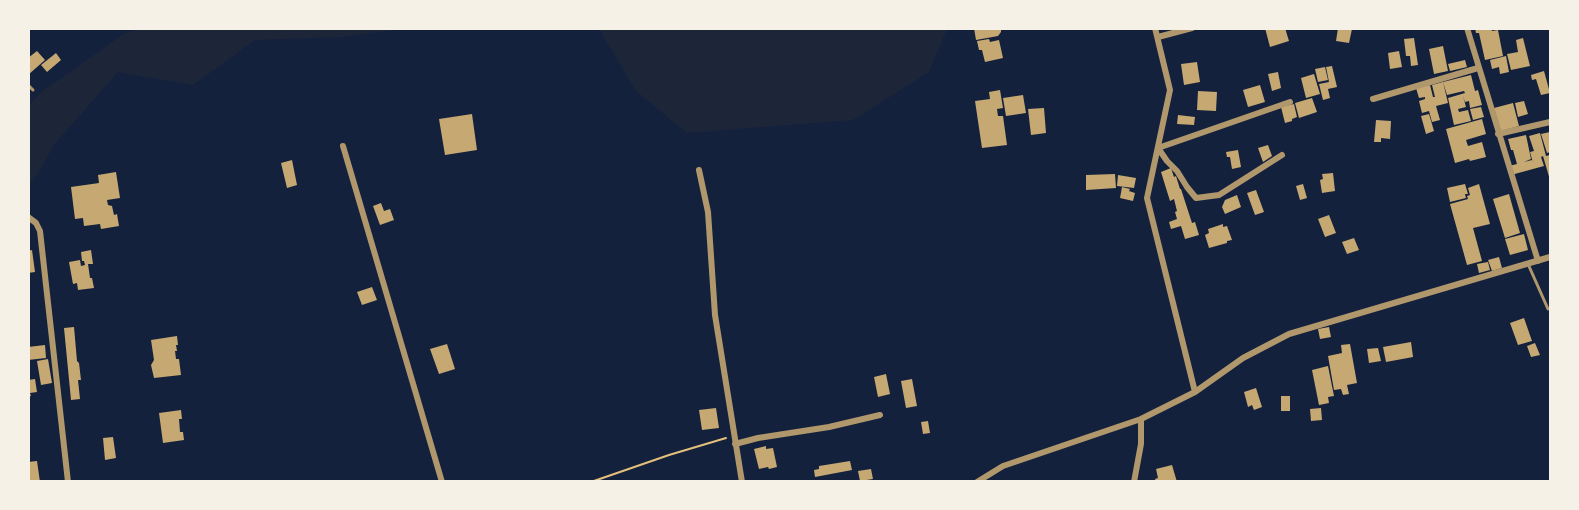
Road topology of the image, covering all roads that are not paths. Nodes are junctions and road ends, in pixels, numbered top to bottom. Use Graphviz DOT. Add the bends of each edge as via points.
graph roads {
  1 [pos="1155,28"];
  2 [pos="1192,28"];
  3 [pos="1467,28"];
  4 [pos="1158,37"];
  5 [pos="1478,68"];
  6 [pos="28,85"];
  7 [pos="33,90"];
  8 [pos="1373,99"];
  9 [pos="1290,102"];
  10 [pos="1551,122"];
  11 [pos="1498,134"];
  12 [pos="344,146"];
  13 [pos="1158,148"];
  14 [pos="1282,155"];
  15 [pos="699,170"];
  16 [pos="28,217"];
  17 [pos="1551,257"];
  18 [pos="1538,261"];
  19 [pos="1528,264"];
  20 [pos="1548,309"];
  21 [pos="1195,392"];
  22 [pos="880,415"];
  23 [pos="1141,418"];
  24 [pos="735,444"];
  25 [pos="68,482"];
  26 [pos="442,482"];
  27 [pos="742,482"];
  28 [pos="977,482"];
  29 [pos="1134,482"];
  1 -- 4 [label="street"];
  2 -- 4 [label="street"];
  3 -- 5 [label="street"];
  4 -- 13 [label="street" via="1170,90"];
  5 -- 8 [label="street"];
  5 -- 11 [label="street"];
  6 -- 7 [label="lane"];
  9 -- 13 [label="street"];
  10 -- 11 [label="street"];
  11 -- 18 [label="street"];
  12 -- 26 [label="street"];
  13 -- 14 [label="street" via="1196,198 1219,195"];
  13 -- 21 [label="street" via="1147,198"];
  15 -- 24 [label="street" via="708,212 715,315"];
  16 -- 25 [label="street" via="40,231"];
  17 -- 18 [label="street"];
  18 -- 19 [label="street"];
  19 -- 20 [label="lane"];
  19 -- 21 [label="street" via="1289,334 1243,357"];
  21 -- 23 [label="street"];
  22 -- 24 [label="street"];
  23 -- 28 [label="street" via="1004,466"];
  23 -- 29 [label="street"];
  24 -- 27 [label="street"];
}
